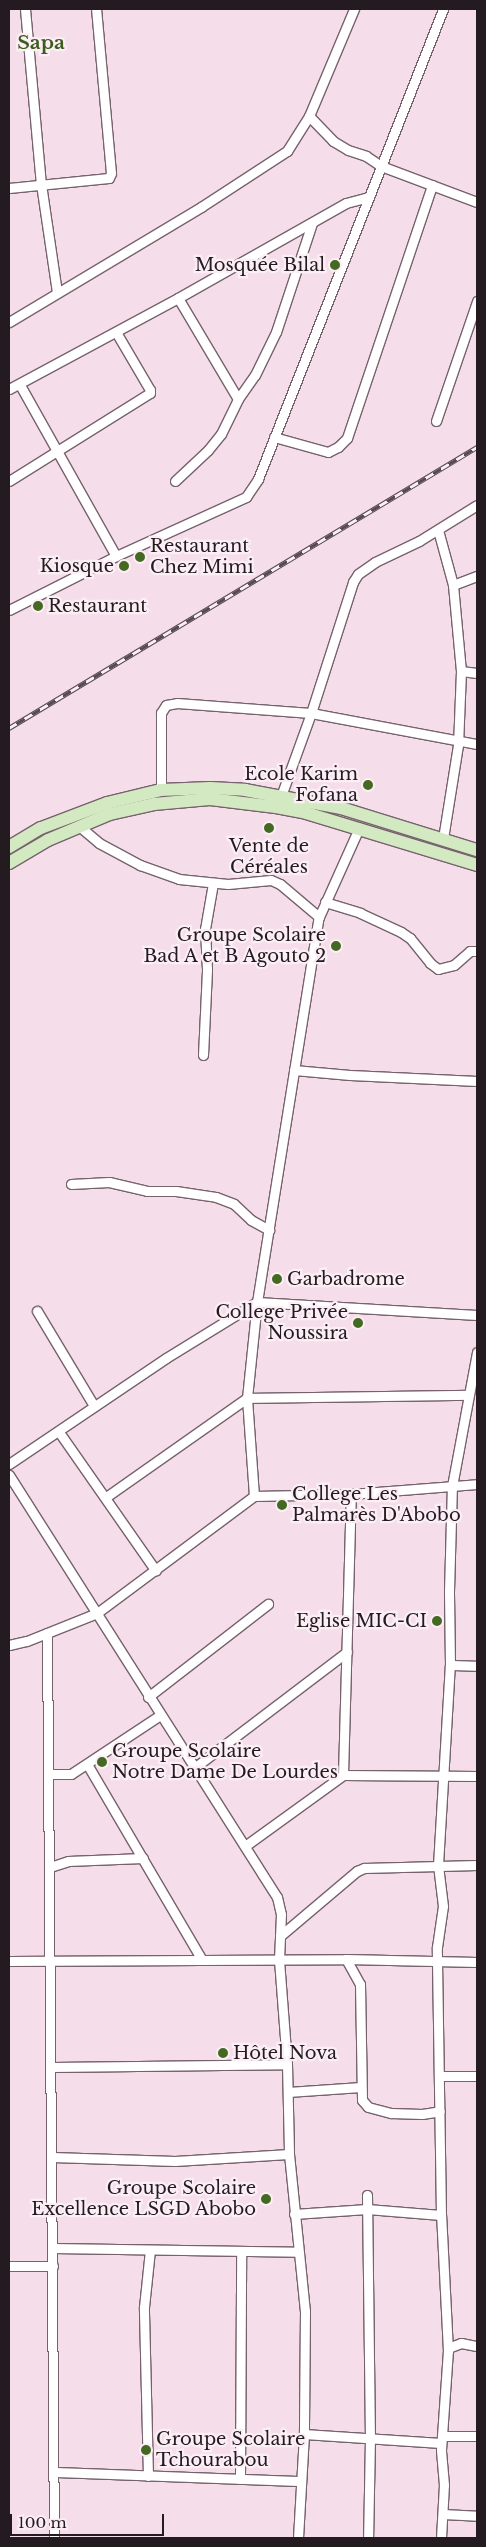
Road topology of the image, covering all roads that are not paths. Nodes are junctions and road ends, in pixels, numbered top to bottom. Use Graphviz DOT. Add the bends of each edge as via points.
graph roads {
  1 [pos="25,9"];
  2 [pos="96,9"];
  3 [pos="354,9"];
  4 [pos="443,9"];
  5 [pos="309,116"];
  6 [pos="381,166"];
  7 [pos="41,184"];
  8 [pos="432,185"];
  9 [pos="9,188"];
  10 [pos="369,197"];
  11 [pos="477,202"];
  12 [pos="312,223"];
  13 [pos="57,293"];
  14 [pos="178,298"];
  15 [pos="477,301"];
  16 [pos="9,322"];
  17 [pos="473,330"];
  18 [pos="116,332"];
  19 [pos="20,385"];
  20 [pos="9,389"];
  21 [pos="238,399"];
  22 [pos="436,421"];
  23 [pos="274,437"];
  24 [pos="58,450"];
  25 [pos="9,480"];
  26 [pos="175,481"];
  27 [pos="477,505"];
  28 [pos="438,530"];
  29 [pos="116,556"];
  30 [pos="477,576"];
  31 [pos="453,585"];
  32 [pos="9,610"];
  33 [pos="462,671"];
  34 [pos="477,673"];
  35 [pos="312,713"];
  36 [pos="458,740"];
  37 [pos="477,744"];
  38 [pos="161,790"];
  39 [pos="281,796"];
  40 [pos="79,826"];
  41 [pos="359,828"];
  42 [pos="443,839"];
  43 [pos="9,847"];
  44 [pos="477,850"];
  45 [pos="9,863"];
  46 [pos="477,865"];
  47 [pos="214,883"];
  48 [pos="325,902"];
  49 [pos="319,917"];
  50 [pos="477,951"];
  51 [pos="203,1055"];
  52 [pos="294,1070"];
  53 [pos="477,1081"];
  54 [pos="71,1184"];
  55 [pos="269,1230"];
  56 [pos="257,1302"];
  57 [pos="37,1311"];
  58 [pos="477,1316"];
  59 [pos="477,1352"];
  60 [pos="468,1395"];
  61 [pos="247,1398"];
  62 [pos="94,1406"];
  63 [pos="59,1432"];
  64 [pos="9,1464"];
  65 [pos="9,1475"];
  66 [pos="477,1484"];
  67 [pos="452,1486"];
  68 [pos="351,1494"];
  69 [pos="254,1496"];
  70 [pos="106,1497"];
  71 [pos="156,1571"];
  72 [pos="268,1604"];
  73 [pos="97,1613"];
  74 [pos="47,1633"];
  75 [pos="9,1645"];
  76 [pos="347,1652"];
  77 [pos="450,1665"];
  78 [pos="477,1666"];
  79 [pos="148,1696"];
  80 [pos="160,1715"];
  81 [pos="87,1764"];
  82 [pos="194,1768"];
  83 [pos="49,1774"];
  84 [pos="343,1775"];
  85 [pos="444,1776"];
  86 [pos="477,1776"];
  87 [pos="245,1846"];
  88 [pos="143,1858"];
  89 [pos="438,1865"];
  90 [pos="477,1865"];
  91 [pos="50,1867"];
  92 [pos="280,1936"];
  93 [pos="346,1959"];
  94 [pos="202,1960"];
  95 [pos="280,1960"];
  96 [pos="9,1961"];
  97 [pos="50,1961"];
  98 [pos="438,1962"];
  99 [pos="477,1962"];
  100 [pos="287,2064"];
  101 [pos="52,2067"];
  102 [pos="440,2076"];
  103 [pos="477,2076"];
  104 [pos="361,2087"];
  105 [pos="288,2092"];
  106 [pos="440,2111"];
  107 [pos="289,2154"];
  108 [pos="52,2157"];
  109 [pos="367,2195"];
  110 [pos="367,2209"];
  111 [pos="294,2214"];
  112 [pos="441,2215"];
  113 [pos="53,2248"];
  114 [pos="150,2250"];
  115 [pos="241,2252"];
  116 [pos="298,2252"];
  117 [pos="9,2266"];
  118 [pos="53,2266"];
  119 [pos="477,2346"];
  120 [pos="448,2348"];
  121 [pos="304,2434"];
  122 [pos="477,2436"];
  123 [pos="370,2438"];
  124 [pos="442,2439"];
  125 [pos="54,2472"];
  126 [pos="148,2476"];
  127 [pos="240,2479"];
  128 [pos="300,2481"];
  129 [pos="442,2514"];
  130 [pos="477,2516"];
  131 [pos="54,2538"];
  132 [pos="298,2538"];
  133 [pos="368,2538"];
  134 [pos="441,2538"];
  1 -- 7 [label="street"];
  2 -- 7 [label="street" via="112,173 105,180"];
  3 -- 5 [label="street"];
  4 -- 6 [label="street"];
  5 -- 6 [label="street" via="333,142"];
  5 -- 13 [label="street" via="287,151 274,161"];
  6 -- 8 [label="street"];
  6 -- 10 [label="street"];
  7 -- 9 [label="street"];
  7 -- 13 [label="street"];
  8 -- 11 [label="street"];
  8 -- 23 [label="street" via="347,438 328,452"];
  10 -- 12 [label="street" via="346,203"];
  10 -- 23 [label="street"];
  12 -- 14 [label="street"];
  12 -- 21 [label="street" via="276,332 255,375"];
  13 -- 16 [label="street"];
  14 -- 18 [label="street"];
  14 -- 21 [label="street"];
  15 -- 17 [label="street"];
  17 -- 22 [label="street"];
  18 -- 19 [label="street"];
  18 -- 24 [label="street" via="150,393"];
  19 -- 20 [label="street"];
  19 -- 24 [label="street"];
  21 -- 26 [label="street" via="221,434"];
  23 -- 29 [label="street" via="258,479 246,497"];
  24 -- 25 [label="street"];
  24 -- 29 [label="street"];
  27 -- 28 [label="street"];
  28 -- 31 [label="street"];
  28 -- 35 [label="street" via="358,574"];
  29 -- 32 [label="street"];
  30 -- 31 [label="street"];
  31 -- 33 [label="street"];
  33 -- 34 [label="street"];
  33 -- 36 [label="street"];
  35 -- 36 [label="street"];
  35 -- 38 [label="street" via="177,703 166,705 161,713"];
  35 -- 39 [label="street"];
  36 -- 37 [label="street"];
  36 -- 42 [label="street"];
  38 -- 39 [label="main road" via="210,788"];
  38 -- 43 [label="main road" via="83,811 41,828"];
  39 -- 42 [label="main road" via="340,808"];
  40 -- 41 [label="main road" via="110,814 154,804 210,799 276,806"];
  40 -- 45 [label="main road"];
  40 -- 47 [label="street" via="99,843 151,870 179,879"];
  41 -- 46 [label="main road"];
  41 -- 48 [label="street"];
  42 -- 44 [label="main road"];
  47 -- 49 [label="street" via="272,880"];
  47 -- 51 [label="street" via="205,929 207,969"];
  48 -- 49 [label="street"];
  48 -- 50 [label="street" via="360,913 401,932 438,969 454,965 470,951"];
  49 -- 52 [label="street"];
  52 -- 53 [label="street"];
  52 -- 55 [label="street"];
  54 -- 55 [label="street" via="109,1182 147,1191 176,1191 216,1197 234,1204 251,1220"];
  55 -- 56 [label="street"];
  56 -- 58 [label="street"];
  56 -- 61 [label="street"];
  56 -- 62 [label="street"];
  57 -- 62 [label="street"];
  59 -- 60 [label="street"];
  60 -- 61 [label="street"];
  60 -- 67 [label="street"];
  61 -- 69 [label="street"];
  61 -- 70 [label="street"];
  62 -- 63 [label="street"];
  63 -- 64 [label="street"];
  63 -- 70 [label="street"];
  65 -- 73 [label="street"];
  66 -- 67 [label="street"];
  67 -- 68 [label="street"];
  67 -- 77 [label="street"];
  68 -- 69 [label="street"];
  68 -- 76 [label="street"];
  69 -- 71 [label="street"];
  70 -- 71 [label="street"];
  71 -- 73 [label="street"];
  72 -- 79 [label="street"];
  73 -- 74 [label="street"];
  73 -- 79 [label="street"];
  74 -- 75 [label="street"];
  74 -- 83 [label="street"];
  76 -- 82 [label="street"];
  76 -- 84 [label="street"];
  77 -- 78 [label="street"];
  77 -- 85 [label="street"];
  79 -- 80 [label="street"];
  80 -- 81 [label="street"];
  80 -- 82 [label="street"];
  81 -- 83 [label="street" via="71,1774"];
  81 -- 88 [label="street"];
  82 -- 87 [label="street"];
  83 -- 91 [label="street"];
  84 -- 85 [label="street"];
  84 -- 87 [label="street"];
  85 -- 86 [label="street"];
  85 -- 89 [label="street"];
  87 -- 92 [label="street" via="277,1897 281,1914"];
  88 -- 91 [label="street" via="68,1862"];
  88 -- 94 [label="street"];
  89 -- 90 [label="street"];
  89 -- 92 [label="street" via="357,1871"];
  89 -- 98 [label="street" via="443,1906"];
  91 -- 97 [label="street"];
  92 -- 95 [label="street"];
  93 -- 95 [label="street"];
  93 -- 98 [label="street"];
  93 -- 104 [label="street" via="360,1984"];
  94 -- 95 [label="street"];
  94 -- 97 [label="street"];
  95 -- 100 [label="street"];
  96 -- 97 [label="street"];
  97 -- 101 [label="street"];
  98 -- 99 [label="street"];
  98 -- 102 [label="street"];
  100 -- 101 [label="street"];
  100 -- 105 [label="street"];
  101 -- 108 [label="street"];
  102 -- 103 [label="street"];
  102 -- 106 [label="street"];
  104 -- 105 [label="street"];
  104 -- 106 [label="street" via="362,2100 376,2110 422,2114"];
  105 -- 107 [label="street"];
  106 -- 112 [label="street"];
  107 -- 108 [label="street" via="176,2161"];
  107 -- 111 [label="street"];
  108 -- 113 [label="street"];
  109 -- 110 [label="street"];
  110 -- 111 [label="street"];
  110 -- 112 [label="street"];
  110 -- 123 [label="street"];
  111 -- 116 [label="street"];
  112 -- 120 [label="street"];
  113 -- 114 [label="street"];
  113 -- 118 [label="street"];
  114 -- 115 [label="street"];
  114 -- 126 [label="street" via="144,2307"];
  115 -- 116 [label="street"];
  115 -- 127 [label="street"];
  116 -- 121 [label="street" via="305,2304"];
  117 -- 118 [label="street"];
  118 -- 125 [label="street"];
  119 -- 120 [label="street" via="461,2343"];
  120 -- 124 [label="street"];
  121 -- 123 [label="street"];
  121 -- 128 [label="street"];
  122 -- 124 [label="street"];
  123 -- 124 [label="street"];
  123 -- 133 [label="street"];
  124 -- 129 [label="street"];
  125 -- 126 [label="street"];
  125 -- 131 [label="street"];
  126 -- 127 [label="street"];
  127 -- 128 [label="street"];
  128 -- 132 [label="street"];
  129 -- 130 [label="street"];
  129 -- 134 [label="street"];
}
